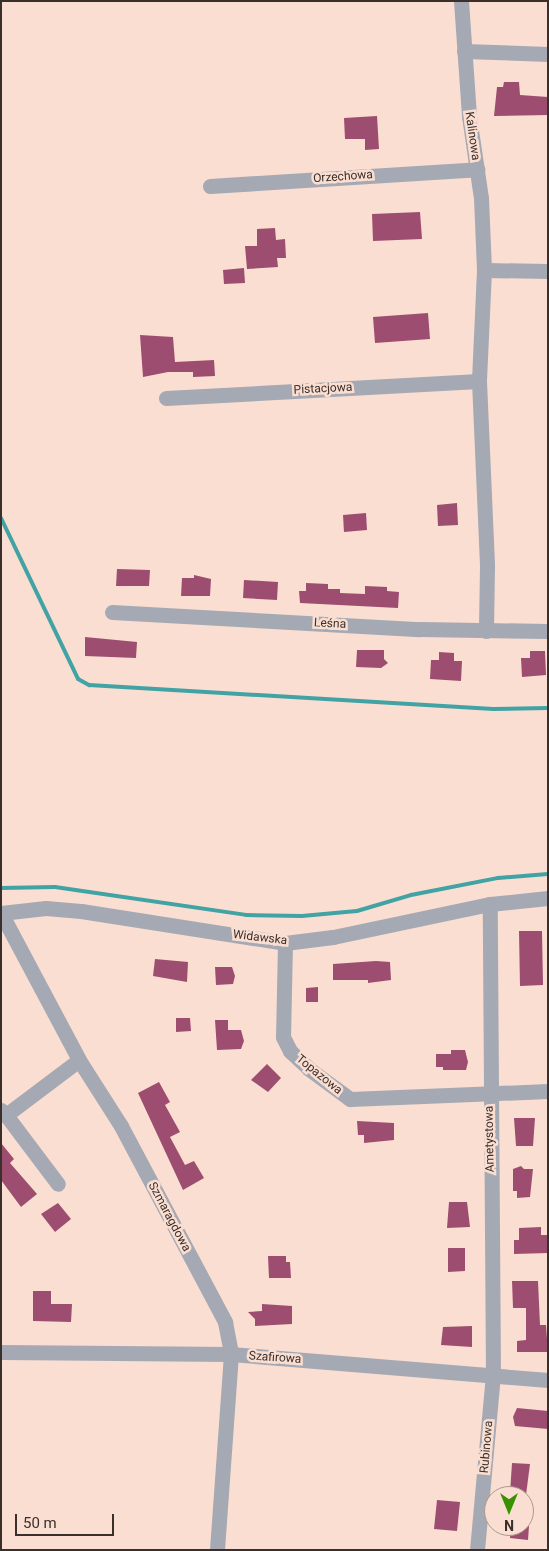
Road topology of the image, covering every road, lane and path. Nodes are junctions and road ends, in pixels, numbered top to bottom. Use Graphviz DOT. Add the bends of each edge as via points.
graph roads {
  1 [pos="461,1"];
  2 [pos="464,51"];
  3 [pos="548,54"];
  4 [pos="477,169"];
  5 [pos="210,186"];
  6 [pos="484,270"];
  7 [pos="548,271"];
  8 [pos="479,381"];
  9 [pos="166,398"];
  10 [pos="112,612"];
  11 [pos="486,631"];
  12 [pos="548,631"];
  13 [pos="548,898"];
  14 [pos="490,904"];
  15 [pos="1,913"];
  16 [pos="285,943"];
  17 [pos="79,1060"];
  18 [pos="548,1091"];
  19 [pos="489,1093"];
  20 [pos="4,1112"];
  21 [pos="58,1184"];
  22 [pos="1,1352"];
  23 [pos="231,1354"];
  24 [pos="493,1374"];
  25 [pos="548,1380"];
  26 [pos="217,1550"];
  27 [pos="477,1550"];
  1 -- 2 [label="street, Kalinowa"];
  2 -- 3 [label="street"];
  2 -- 4 [label="street, Kalinowa"];
  4 -- 5 [label="street, Orzechowa"];
  4 -- 6 [label="street, Kalinowa"];
  6 -- 7 [label="street"];
  6 -- 8 [label="street, Kalinowa"];
  8 -- 9 [label="street, Pistacjowa"];
  8 -- 11 [label="street, Kalinowa" via="487,566"];
  10 -- 11 [label="street, Leśna"];
  11 -- 12 [label="street, Leśna"];
  13 -- 14 [label="street, Widawska"];
  14 -- 16 [label="street, Widawska" via="332,937"];
  14 -- 19 [label="street, Ametystowa"];
  15 -- 16 [label="street, Widawska" via="46,908 81,911"];
  15 -- 17 [label="street, Szmaragdowa"];
  16 -- 19 [label="street, Topazowa" via="283,1037 290,1051 330,1087 350,1099"];
  17 -- 20 [label="street"];
  17 -- 23 [label="street, Szmaragdowa" via="121,1126 225,1322"];
  18 -- 19 [label="street, Topazowa"];
  19 -- 24 [label="street, Ametystowa"];
  20 -- 21 [label="street"];
  22 -- 23 [label="street, Szafirowa"];
  23 -- 24 [label="street, Szafirowa"];
  23 -- 26 [label="street, Szmaragdowa"];
  24 -- 25 [label="street, Szafirowa"];
  24 -- 27 [label="street, Rubinowa"];
}
